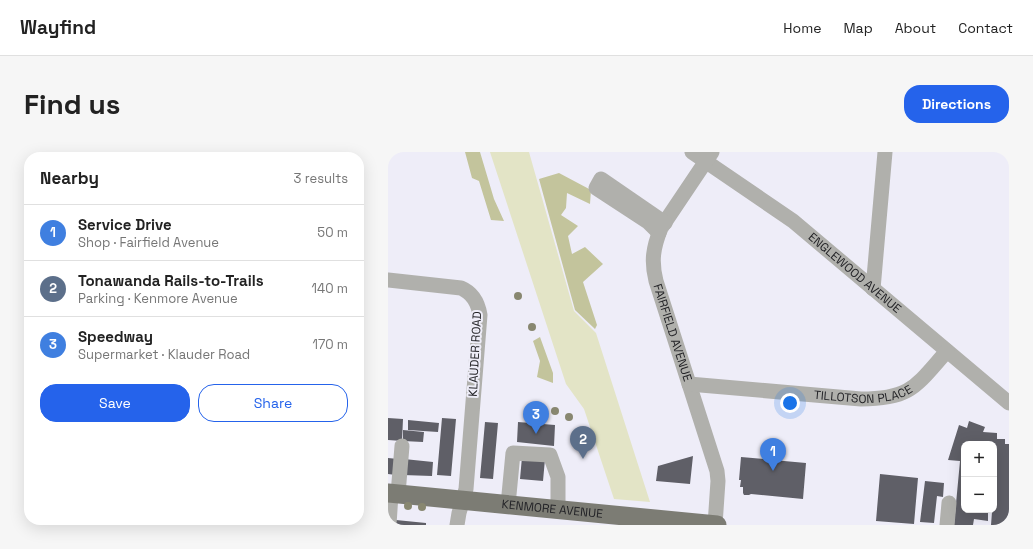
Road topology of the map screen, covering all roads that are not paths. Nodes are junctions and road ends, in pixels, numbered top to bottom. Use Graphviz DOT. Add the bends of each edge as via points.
graph roads {
  1 [pos="692,152"];
  2 [pos="885,152"];
  3 [pos="709,157"];
  4 [pos="388,280"];
  5 [pos="873,289"];
  6 [pos="946,351"];
  7 [pos="690,384"];
  8 [pos="1009,403"];
  9 [pos="402,446"];
  10 [pos="392,494"];
  11 [pos="462,500"];
  12 [pos="949,502"];
  13 [pos="508,505"];
  14 [pos="558,510"];
  15 [pos="389,525"];
  16 [pos="457,525"];
  17 [pos="716,525"];
  18 [pos="947,525"];
  1 -- 3 [label="street, ENGLEWOOD AVENUE"];
  2 -- 5 [label="street"];
  3 -- 5 [label="street, ENGLEWOOD AVENUE" via="793,221"];
  3 -- 7 [label="street, FAIRFIELD AVENUE" via="662,228 653,255 656,281"];
  4 -- 11 [label="street, KLAUDER ROAD" via="461,288 469,292 478,306 480,316 468,465 466,489"];
  5 -- 6 [label="street, ENGLEWOOD AVENUE"];
  6 -- 7 [label="street, TILLOTSON PLACE" via="907,392 880,399"];
  6 -- 8 [label="street, ENGLEWOOD AVENUE"];
  7 -- 17 [label="street, FAIRFIELD AVENUE" via="717,470"];
  9 -- 10 [label="street"];
  10 -- 11 [label="main road, KENMORE AVENUE"];
  10 -- 15 [label="street"];
  11 -- 13 [label="main road, KENMORE AVENUE"];
  11 -- 16 [label="street, KLAUDER ROAD"];
  12 -- 18 [label="street"];
  13 -- 14 [label="main road, KENMORE AVENUE"];
  13 -- 14 [label="street" via="513,453 550,455 558,477"];
  14 -- 17 [label="main road, KENMORE AVENUE"];
}
